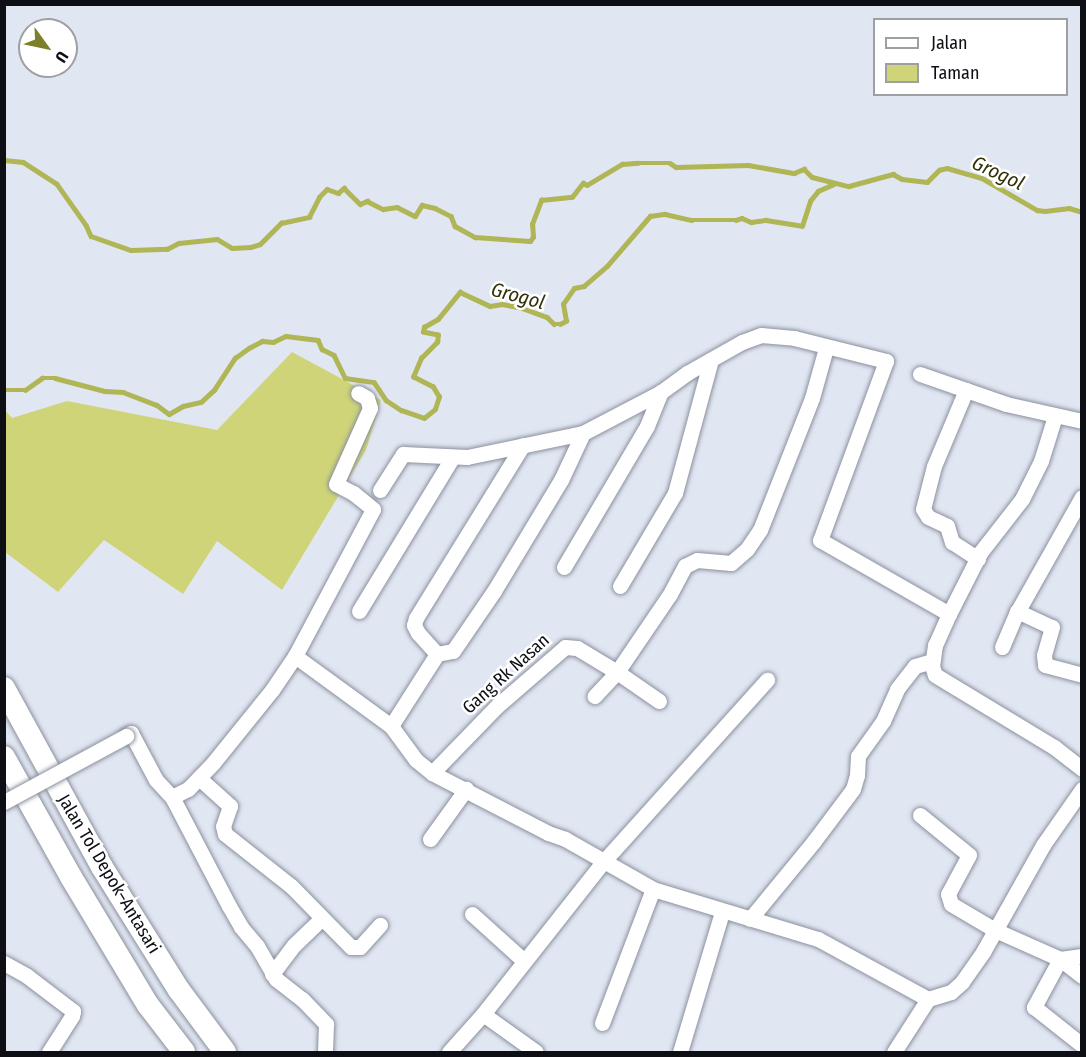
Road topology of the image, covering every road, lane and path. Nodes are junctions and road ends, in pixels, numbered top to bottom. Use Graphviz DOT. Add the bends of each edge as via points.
graph roads {
  1 [pos="826,348"];
  2 [pos="711,360"];
  3 [pos="920,374"];
  4 [pos="966,390"];
  5 [pos="661,392"];
  6 [pos="358,393"];
  7 [pos="1055,416"];
  8 [pos="1082,421"];
  9 [pos="583,433"];
  10 [pos="523,445"];
  11 [pos="452,458"];
  12 [pos="380,490"];
  13 [pos="1082,497"];
  14 [pos="978,558"];
  15 [pos="564,567"];
  16 [pos="620,586"];
  17 [pos="359,610"];
  18 [pos="1017,611"];
  19 [pos="949,614"];
  20 [pos="1002,647"];
  21 [pos="436,654"];
  22 [pos="295,656"];
  23 [pos="932,661"];
  24 [pos="617,672"];
  25 [pos="1082,675"];
  26 [pos="767,681"];
  27 [pos="4,688"];
  28 [pos="595,696"];
  29 [pos="659,701"];
  30 [pos="391,726"];
  31 [pos="4,757"];
  32 [pos="1082,769"];
  33 [pos="432,773"];
  34 [pos="198,778"];
  35 [pos="466,789"];
  36 [pos="1082,789"];
  37 [pos="172,797"];
  38 [pos="4,802"];
  39 [pos="920,815"];
  40 [pos="430,839"];
  41 [pos="604,861"];
  42 [pos="653,889"];
  43 [pos="722,912"];
  44 [pos="472,914"];
  45 [pos="321,919"];
  46 [pos="750,919"];
  47 [pos="380,925"];
  48 [pos="995,930"];
  49 [pos="1082,956"];
  50 [pos="1060,959"];
  51 [pos="524,961"];
  52 [pos="4,963"];
  53 [pos="272,974"];
  54 [pos="1082,976"];
  55 [pos="928,999"];
  56 [pos="483,1014"];
  57 [pos="602,1023"];
  58 [pos="1082,1045"];
  59 [pos="49,1053"];
  60 [pos="184,1053"];
  61 [pos="225,1053"];
  62 [pos="325,1053"];
  63 [pos="449,1053"];
  64 [pos="536,1053"];
  65 [pos="680,1053"];
  66 [pos="894,1053"];
  1 -- 2 [label="street" via="786,336 761,335"];
  1 -- 19 [label="street" via="886,361 820,540"];
  1 -- 24 [label="street" via="812,398 760,530 731,563 697,560 685,566"];
  2 -- 5 [label="street"];
  2 -- 16 [label="street" via="675,493"];
  3 -- 4 [label="street"];
  4 -- 7 [label="street"];
  4 -- 14 [label="street" via="933,466 923,509 928,517 947,526 952,542"];
  5 -- 9 [label="street"];
  5 -- 15 [label="street" via="647,426"];
  6 -- 22 [label="street" via="367,398 370,408 336,484 373,509"];
  7 -- 8 [label="street"];
  7 -- 14 [label="street" via="1041,461 1022,500"];
  9 -- 10 [label="street"];
  9 -- 21 [label="street" via="561,480 494,591 453,651"];
  10 -- 11 [label="street"];
  10 -- 21 [label="street" via="416,618 418,633"];
  11 -- 12 [label="street" via="403,454"];
  11 -- 17 [label="street"];
  13 -- 18 [label="street"];
  14 -- 19 [label="street"];
  18 -- 20 [label="street"];
  18 -- 25 [label="street" via="1052,629 1045,665"];
  19 -- 23 [label="street"];
  21 -- 30 [label="street"];
  22 -- 30 [label="street"];
  22 -- 34 [label="street" via="265,699"];
  23 -- 32 [label="street" via="935,675 1054,747"];
  23 -- 46 [label="street" via="915,666 897,689 883,721 858,756 853,789"];
  24 -- 28 [label="street"];
  24 -- 29 [label="street, Gang Rk Nasan"];
  24 -- 33 [label="street, Gang Rk Nasan" via="577,648 563,648 497,706"];
  26 -- 41 [label="street"];
  27 -- 61 [label="highway, Jalan Tol Depok–Antasari" via="102,867 179,990"];
  30 -- 33 [label="street" via="416,760"];
  31 -- 60 [label="highway, Jalan Tol Depok–Antasari" via="142,995"];
  33 -- 35 [label="street"];
  34 -- 37 [label="street"];
  34 -- 45 [label="street" via="228,802 225,834 292,887"];
  35 -- 40 [label="street"];
  35 -- 41 [label="street"];
  36 -- 48 [label="street" via="1043,845"];
  37 -- 38 [label="street, bridge" via="156,780 131,733"];
  37 -- 53 [label="street" via="237,920"];
  39 -- 48 [label="street" via="969,855 948,900"];
  41 -- 42 [label="street"];
  41 -- 51 [label="street"];
  42 -- 43 [label="street"];
  42 -- 57 [label="street"];
  43 -- 46 [label="street"];
  43 -- 65 [label="street"];
  44 -- 51 [label="street"];
  45 -- 47 [label="street" via="354,948 360,947"];
  45 -- 53 [label="street"];
  46 -- 55 [label="street" via="818,939"];
  48 -- 50 [label="street"];
  48 -- 55 [label="street" via="962,982 951,992"];
  49 -- 50 [label="street"];
  50 -- 54 [label="street"];
  50 -- 58 [label="street" via="1034,1007"];
  51 -- 56 [label="street"];
  52 -- 59 [label="street" via="73,1011"];
  53 -- 62 [label="street" via="326,1024"];
  55 -- 66 [label="street"];
  56 -- 63 [label="street"];
  56 -- 64 [label="street"];
}
